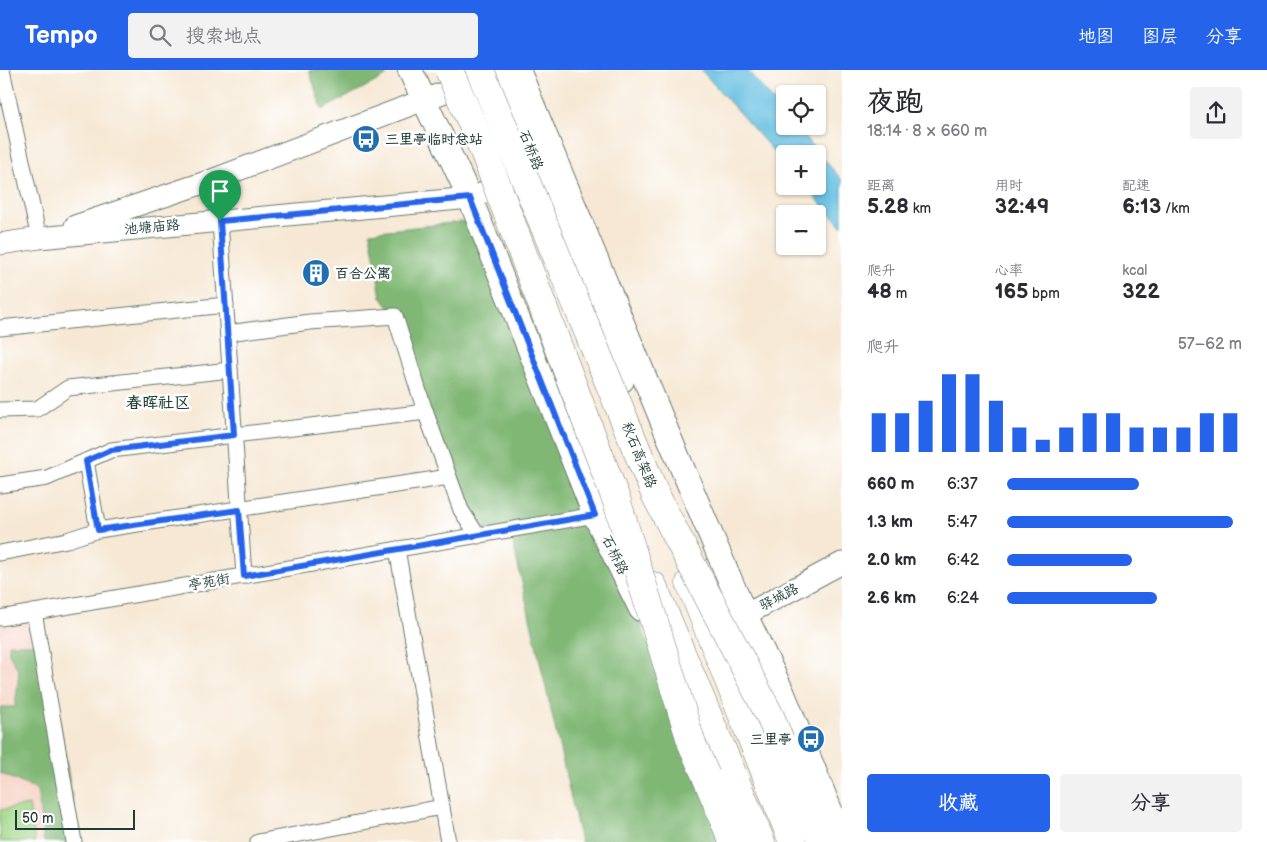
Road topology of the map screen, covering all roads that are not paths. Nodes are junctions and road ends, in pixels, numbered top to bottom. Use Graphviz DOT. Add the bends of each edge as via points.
graph roads {
  1 [pos="2,70"];
  2 [pos="449,70"];
  3 [pos="501,70"];
  4 [pos="415,71"];
  5 [pos="423,99"];
  6 [pos="540,172"];
  7 [pos="209,181"];
  8 [pos="470,198"];
  9 [pos="220,221"];
  10 [pos="39,238"];
  11 [pos="0,244"];
  12 [pos="226,305"];
  13 [pos="0,328"];
  14 [pos="228,333"];
  15 [pos="230,370"];
  16 [pos="0,410"];
  17 [pos="426,412"];
  18 [pos="234,435"];
  19 [pos="86,461"];
  20 [pos="449,477"];
  21 [pos="0,485"];
  22 [pos="654,494"];
  23 [pos="606,508"];
  24 [pos="239,510"];
  25 [pos="98,530"];
  26 [pos="478,536"];
  27 [pos="398,550"];
  28 [pos="0,553"];
  29 [pos="842,563"];
  30 [pos="244,576"];
  31 [pos="34,612"];
  32 [pos="745,616"];
  33 [pos="0,618"];
  34 [pos="721,640"];
  35 [pos="442,807"];
  36 [pos="842,840"];
  37 [pos="74,842"];
  38 [pos="258,842"];
  39 [pos="448,842"];
  40 [pos="733,842"];
  41 [pos="747,842"];
  42 [pos="761,842"];
  43 [pos="793,842"];
  44 [pos="809,842"];
  45 [pos="823,842"];
  1 -- 10 [label="street"];
  2 -- 23 [label="highway, bridge" via="485,154"];
  3 -- 5 [label="street"];
  3 -- 6 [label="main road, 石桥路"];
  3 -- 22 [label="highway, 秋石高架路, bridge"];
  3 -- 32 [label="main road"];
  4 -- 5 [label="main road, 石桥路"];
  5 -- 7 [label="street"];
  5 -- 8 [label="main road, 石桥路"];
  6 -- 8 [label="street, 池塘庙路"];
  6 -- 34 [label="main road, 石桥路"];
  7 -- 9 [label="street"];
  7 -- 10 [label="street"];
  8 -- 9 [label="street, 池塘庙路"];
  8 -- 23 [label="main road, 石桥路"];
  9 -- 10 [label="street, 池塘庙路"];
  9 -- 12 [label="street"];
  10 -- 11 [label="street, 池塘庙路"];
  12 -- 13 [label="street"];
  12 -- 14 [label="street"];
  14 -- 15 [label="street"];
  14 -- 17 [label="street" via="310,322 395,316"];
  15 -- 16 [label="street" via="68,388 37,409"];
  15 -- 18 [label="street"];
  17 -- 18 [label="street"];
  17 -- 20 [label="street"];
  18 -- 19 [label="street" via="111,450"];
  18 -- 24 [label="street"];
  19 -- 21 [label="street" via="47,478"];
  19 -- 25 [label="street"];
  20 -- 24 [label="street"];
  20 -- 26 [label="street" via="461,510"];
  22 -- 43 [label="highway, 秋石高架路, bridge"];
  22 -- 45 [label="highway, bridge" via="770,716"];
  23 -- 26 [label="street, 亭苑街"];
  23 -- 40 [label="highway, bridge" via="692,744"];
  23 -- 41 [label="main road, 石桥路"];
  23 -- 42 [label="highway, bridge" via="718,737"];
  24 -- 25 [label="street"];
  24 -- 30 [label="street"];
  25 -- 28 [label="street" via="68,540"];
  26 -- 27 [label="street, 亭苑街"];
  27 -- 30 [label="street, 亭苑街"];
  27 -- 35 [label="street"];
  29 -- 32 [label="street, 驿城路"];
  30 -- 31 [label="street, 亭苑街"];
  31 -- 33 [label="street, 亭苑街"];
  31 -- 37 [label="street"];
  32 -- 34 [label="street, 驿城路"];
  32 -- 36 [label="main road" via="782,694"];
  34 -- 44 [label="main road, 石桥路"];
  35 -- 38 [label="street"];
  35 -- 39 [label="street"];
}
